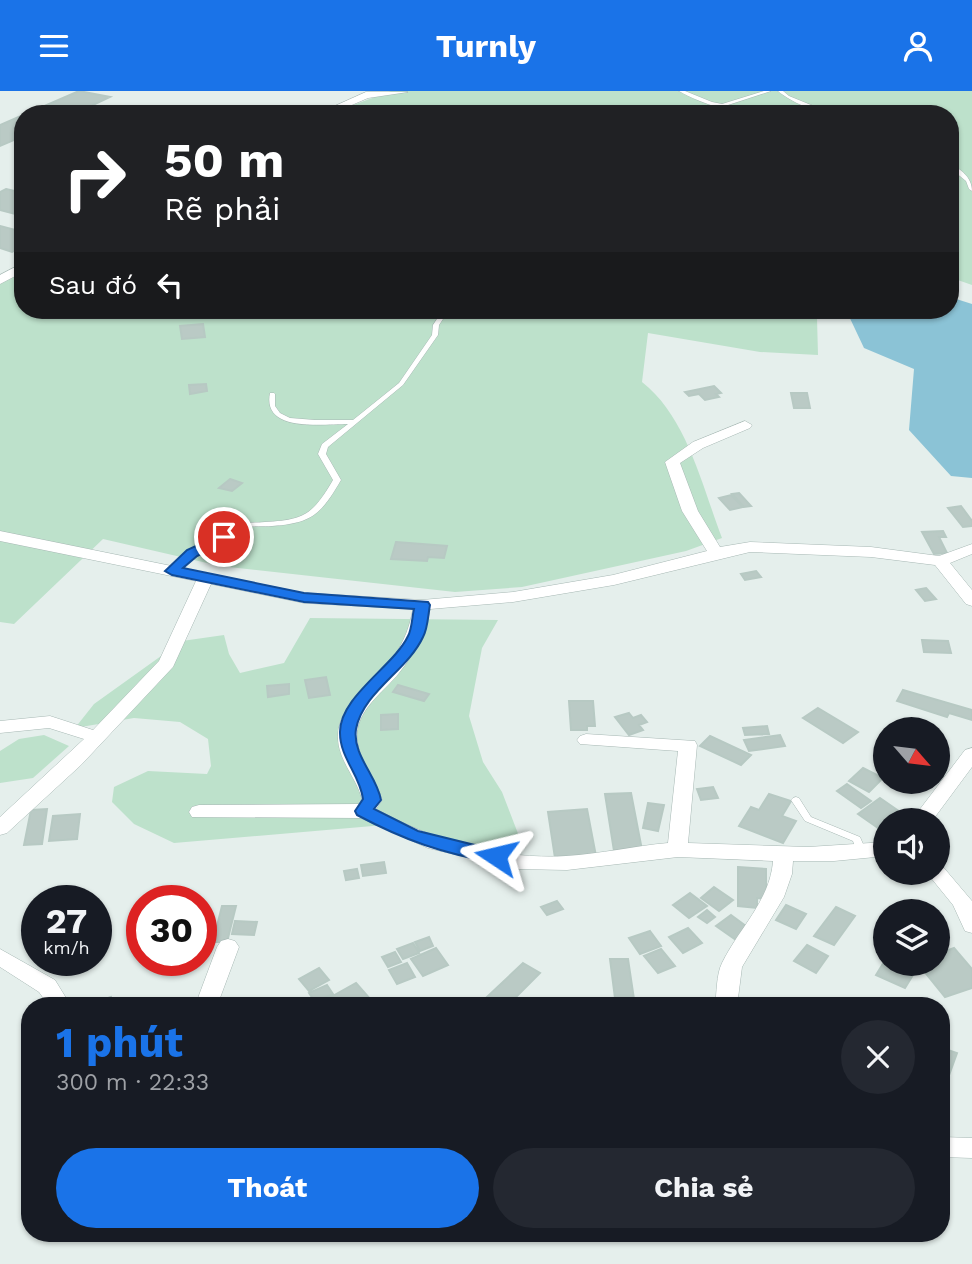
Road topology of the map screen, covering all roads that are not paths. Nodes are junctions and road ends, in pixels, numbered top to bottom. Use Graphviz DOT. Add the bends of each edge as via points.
graph roads {
  1 [pos="681,91"];
  2 [pos="769,91"];
  3 [pos="780,91"];
  4 [pos="384,92"];
  5 [pos="403,92"];
  6 [pos="343,105"];
  7 [pos="719,105"];
  8 [pos="725,105"];
  9 [pos="808,105"];
  10 [pos="959,172"];
  11 [pos="972,189"];
  12 [pos="440,319"];
  13 [pos="272,394"];
  14 [pos="353,422"];
  15 [pos="745,425"];
  16 [pos="0,536"];
  17 [pos="972,549"];
  18 [pos="716,552"];
  19 [pos="940,561"];
  20 [pos="172,571"];
  21 [pos="205,580"];
  22 [pos="972,601"];
  23 [pos="422,605"];
  24 [pos="0,727"];
  25 [pos="96,737"];
  26 [pos="586,740"];
  27 [pos="972,754"];
  28 [pos="796,800"];
  29 [pos="931,808"];
  30 [pos="363,811"];
  31 [pos="199,812"];
  32 [pos="0,828"];
  33 [pos="677,850"];
  34 [pos="873,851"];
  35 [pos="862,853"];
  36 [pos="783,856"];
  37 [pos="948,885"];
  38 [pos="972,925"];
  39 [pos="228,947"];
  40 [pos="0,957"];
  41 [pos="54,997"];
  42 [pos="209,997"];
  43 [pos="727,997"];
  44 [pos="950,1147"];
  45 [pos="972,1148"];
  1 -- 7 [label="lane"];
  2 -- 8 [label="lane"];
  3 -- 9 [label="lane"];
  4 -- 5 [label="street"];
  4 -- 6 [label="street"];
  10 -- 11 [label="lane"];
  12 -- 14 [label="lane" via="435,335 401,384"];
  13 -- 14 [label="lane" via="273,411 289,421"];
  14 -- 20 [label="lane" via="325,446 323,454 337,480 324,506 312,516 243,526 192,553"];
  15 -- 18 [label="street" via="672,462 690,511"];
  16 -- 20 [label="street"];
  17 -- 19 [label="street"];
  18 -- 19 [label="street" via="762,547 871,552"];
  18 -- 23 [label="street" via="614,580 513,597"];
  19 -- 22 [label="street"];
  20 -- 21 [label="street"];
  21 -- 23 [label="street" via="304,598"];
  21 -- 25 [label="street" via="167,663"];
  23 -- 30 [label="street" via="416,637 356,709 348,730 350,752 370,787 372,800"];
  24 -- 25 [label="street" via="50,722"];
  25 -- 32 [label="street"];
  26 -- 33 [label="street" via="688,745"];
  27 -- 29 [label="street"];
  28 -- 35 [label="lane" via="808,819 857,838"];
  30 -- 31 [label="street"];
  30 -- 33 [label="street" via="411,836 515,861 567,863"];
  33 -- 36 [label="street"];
  34 -- 35 [label="street"];
  35 -- 36 [label="street"];
  36 -- 43 [label="street" via="774,897 732,966"];
  37 -- 38 [label="street" via="962,901"];
  39 -- 42 [label="street"];
  40 -- 41 [label="street" via="47,986"];
  44 -- 45 [label="street"];
}
